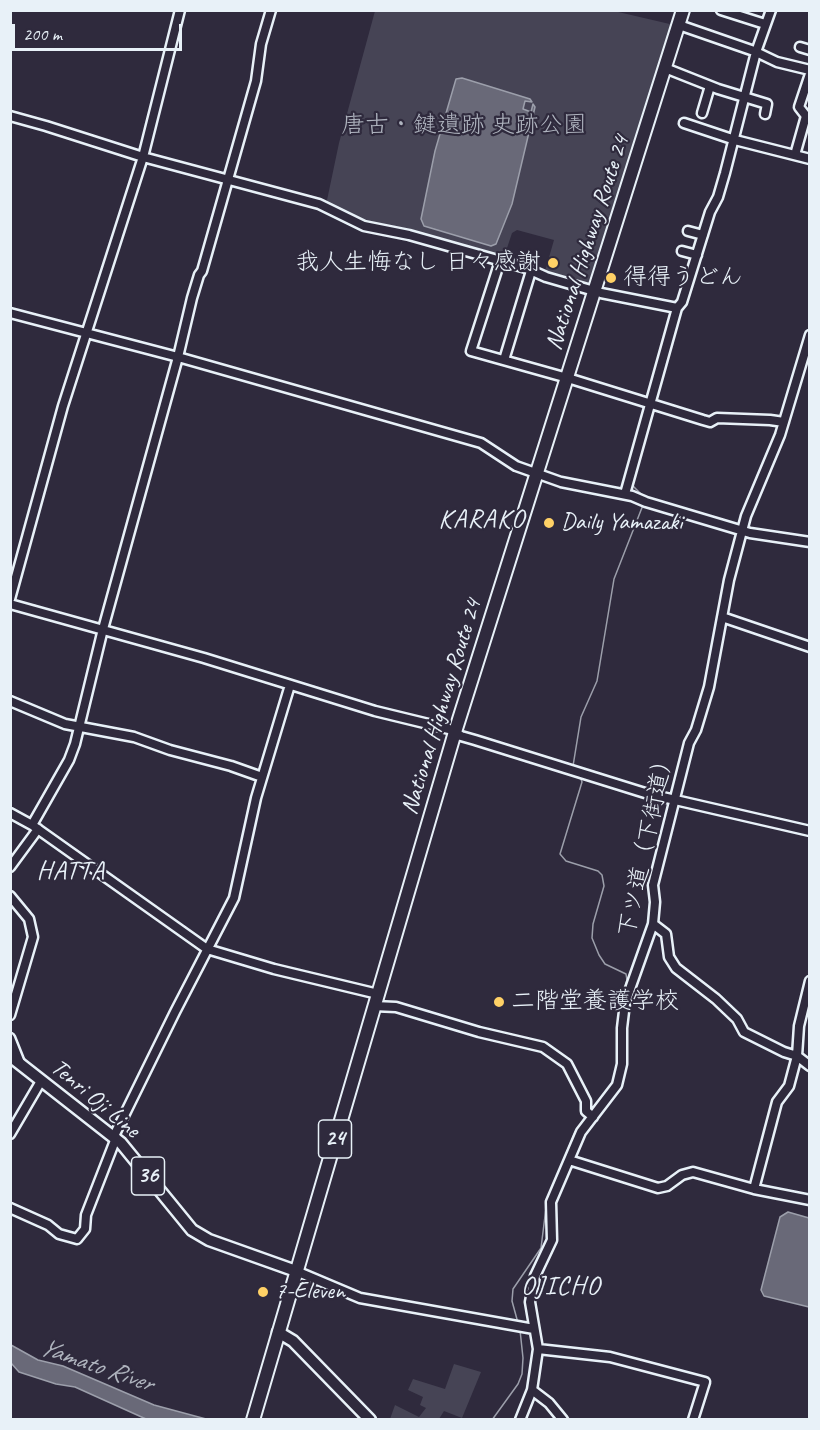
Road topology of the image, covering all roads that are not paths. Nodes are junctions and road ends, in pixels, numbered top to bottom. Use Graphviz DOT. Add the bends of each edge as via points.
graph roads {
  1 [pos="180,10"];
  2 [pos="272,10"];
  3 [pos="683,10"];
  4 [pos="771,10"];
  5 [pos="723,11"];
  6 [pos="744,14"];
  7 [pos="765,24"];
  8 [pos="679,25"];
  9 [pos="756,52"];
  10 [pos="665,68"];
  11 [pos="810,72"];
  12 [pos="710,86"];
  13 [pos="745,98"];
  14 [pos="702,113"];
  15 [pos="765,114"];
  16 [pos="10,117"];
  17 [pos="684,123"];
  18 [pos="735,140"];
  19 [pos="795,155"];
  20 [pos="143,157"];
  21 [pos="810,159"];
  22 [pos="228,180"];
  23 [pos="688,231"];
  24 [pos="703,235"];
  25 [pos="682,251"];
  26 [pos="697,255"];
  27 [pos="500,261"];
  28 [pos="531,271"];
  29 [pos="595,291"];
  30 [pos="677,309"];
  31 [pos="10,313"];
  32 [pos="85,334"];
  33 [pos="810,335"];
  34 [pos="178,357"];
  35 [pos="504,360"];
  36 [pos="567,378"];
  37 [pos="653,405"];
  38 [pos="784,422"];
  39 [pos="537,474"];
  40 [pos="625,494"];
  41 [pos="742,531"];
  42 [pos="810,542"];
  43 [pos="10,599"];
  44 [pos="10,604"];
  45 [pos="722,617"];
  46 [pos="104,629"];
  47 [pos="810,646"];
  48 [pos="290,685"];
  49 [pos="10,701"];
  50 [pos="79,727"];
  51 [pos="455,732"];
  52 [pos="262,777"];
  53 [pos="674,800"];
  54 [pos="10,813"];
  55 [pos="35,827"];
  56 [pos="810,831"];
  57 [pos="10,867"];
  58 [pos="10,896"];
  59 [pos="653,924"];
  60 [pos="207,949"];
  61 [pos="810,981"];
  62 [pos="376,1000"];
  63 [pos="10,1015"];
  64 [pos="10,1038"];
  65 [pos="10,1056"];
  66 [pos="797,1056"];
  67 [pos="20,1063"];
  68 [pos="810,1066"];
  69 [pos="41,1081"];
  70 [pos="590,1114"];
  71 [pos="10,1134"];
  72 [pos="115,1137"];
  73 [pos="569,1160"];
  74 [pos="754,1189"];
  75 [pos="810,1200"];
  76 [pos="10,1208"];
  77 [pos="296,1271"];
  78 [pos="534,1329"];
  79 [pos="278,1332"];
  80 [pos="538,1348"];
  81 [pos="532,1390"];
  82 [pos="253,1419"];
  83 [pos="370,1419"];
  84 [pos="520,1419"];
  85 [pos="563,1419"];
  86 [pos="693,1419"];
  1 -- 20 [label="street"];
  2 -- 22 [label="street"];
  3 -- 8 [label="highway, National Highway Route 24 / 24"];
  4 -- 7 [label="street"];
  5 -- 6 [label="street"];
  6 -- 7 [label="street"];
  7 -- 9 [label="street"];
  8 -- 9 [label="street"];
  8 -- 10 [label="highway, National Highway Route 24 / 24"];
  9 -- 11 [label="street"];
  9 -- 13 [label="street"];
  10 -- 12 [label="street"];
  10 -- 29 [label="highway, National Highway Route 24 / 24"];
  11 -- 19 [label="street" via="799,107 806,116"];
  12 -- 13 [label="street"];
  12 -- 14 [label="street"];
  13 -- 15 [label="street" via="767,104"];
  13 -- 18 [label="street"];
  16 -- 20 [label="street"];
  17 -- 18 [label="street"];
  18 -- 19 [label="street"];
  18 -- 24 [label="street"];
  19 -- 21 [label="street"];
  20 -- 22 [label="street"];
  20 -- 32 [label="street"];
  22 -- 27 [label="street" via="318,204 364,226"];
  22 -- 34 [label="street"];
  23 -- 24 [label="street"];
  24 -- 26 [label="street"];
  25 -- 26 [label="street"];
  26 -- 30 [label="street"];
  27 -- 28 [label="street"];
  27 -- 35 [label="street" via="471,351"];
  28 -- 29 [label="street"];
  28 -- 35 [label="street"];
  29 -- 30 [label="street"];
  29 -- 36 [label="highway, National Highway Route 24 / 24"];
  30 -- 37 [label="street"];
  31 -- 32 [label="street"];
  32 -- 34 [label="street"];
  32 -- 43 [label="street"];
  33 -- 38 [label="street, 下ツ道（下街道）"];
  34 -- 39 [label="street" via="481,443 516,466"];
  34 -- 46 [label="street"];
  35 -- 36 [label="street"];
  36 -- 37 [label="street"];
  36 -- 39 [label="highway, National Highway Route 24 / 24"];
  37 -- 38 [label="street" via="710,422 717,418"];
  37 -- 40 [label="street"];
  38 -- 41 [label="street, 下ツ道（下街道）"];
  39 -- 40 [label="street" via="585,488"];
  39 -- 51 [label="highway, National Highway Route 24 / 24"];
  40 -- 41 [label="street"];
  41 -- 42 [label="street"];
  41 -- 45 [label="street, 下ツ道（下街道）"];
  44 -- 46 [label="street"];
  45 -- 47 [label="street"];
  45 -- 53 [label="street, 下ツ道（下街道）" via="709,687 688,743"];
  46 -- 48 [label="street"];
  46 -- 50 [label="street"];
  48 -- 51 [label="street"];
  48 -- 52 [label="street"];
  49 -- 50 [label="street"];
  50 -- 52 [label="street" via="134,737"];
  50 -- 55 [label="street" via="69,760"];
  51 -- 53 [label="street"];
  51 -- 62 [label="highway, National Highway Route 24 / 24"];
  52 -- 60 [label="street" via="237,892"];
  53 -- 56 [label="street"];
  53 -- 59 [label="street, 下ツ道（下街道）" via="653,885"];
  54 -- 55 [label="street"];
  55 -- 57 [label="street"];
  55 -- 60 [label="street"];
  58 -- 63 [label="street" via="29,919 33,937"];
  59 -- 66 [label="street" via="666,934 669,957 676,968 716,999 744,1032"];
  59 -- 70 [label="street, 下ツ道（下街道）" via="625,1002 617,1085"];
  60 -- 62 [label="street"];
  60 -- 72 [label="street"];
  61 -- 66 [label="street" via="799,1026"];
  62 -- 70 [label="street" via="543,1047 562,1059 570,1070"];
  62 -- 77 [label="highway, National Highway Route 24 / 24"];
  64 -- 67 [label="street"];
  65 -- 67 [label="main road, Tenri Oji Line / 36"];
  66 -- 68 [label="street"];
  66 -- 74 [label="street" via="789,1086 777,1102"];
  67 -- 69 [label="main road, Tenri Oji Line / 36"];
  69 -- 71 [label="street"];
  69 -- 72 [label="main road, Tenri Oji Line / 36"];
  70 -- 73 [label="street, 下ツ道（下街道）"];
  72 -- 76 [label="street" via="86,1215 85,1229 77,1239 59,1234"];
  72 -- 77 [label="main road, Tenri Oji Line / 36" via="192,1230 209,1240"];
  73 -- 74 [label="street" via="658,1188 693,1172"];
  73 -- 78 [label="street, 下ツ道（下街道）" via="551,1202 552,1240 532,1286"];
  74 -- 75 [label="street"];
  77 -- 78 [label="street" via="360,1298"];
  77 -- 79 [label="highway, National Highway Route 24 / 24"];
  78 -- 80 [label="street, 下ツ道（下街道）"];
  79 -- 82 [label="highway, National Highway Route 24 / 24"];
  79 -- 83 [label="main road" via="293,1341"];
  80 -- 81 [label="street, 下ツ道（下街道）"];
  80 -- 86 [label="street" via="610,1356 705,1383"];
  81 -- 84 [label="street, 下ツ道（下街道）"];
  81 -- 85 [label="street"];
}
